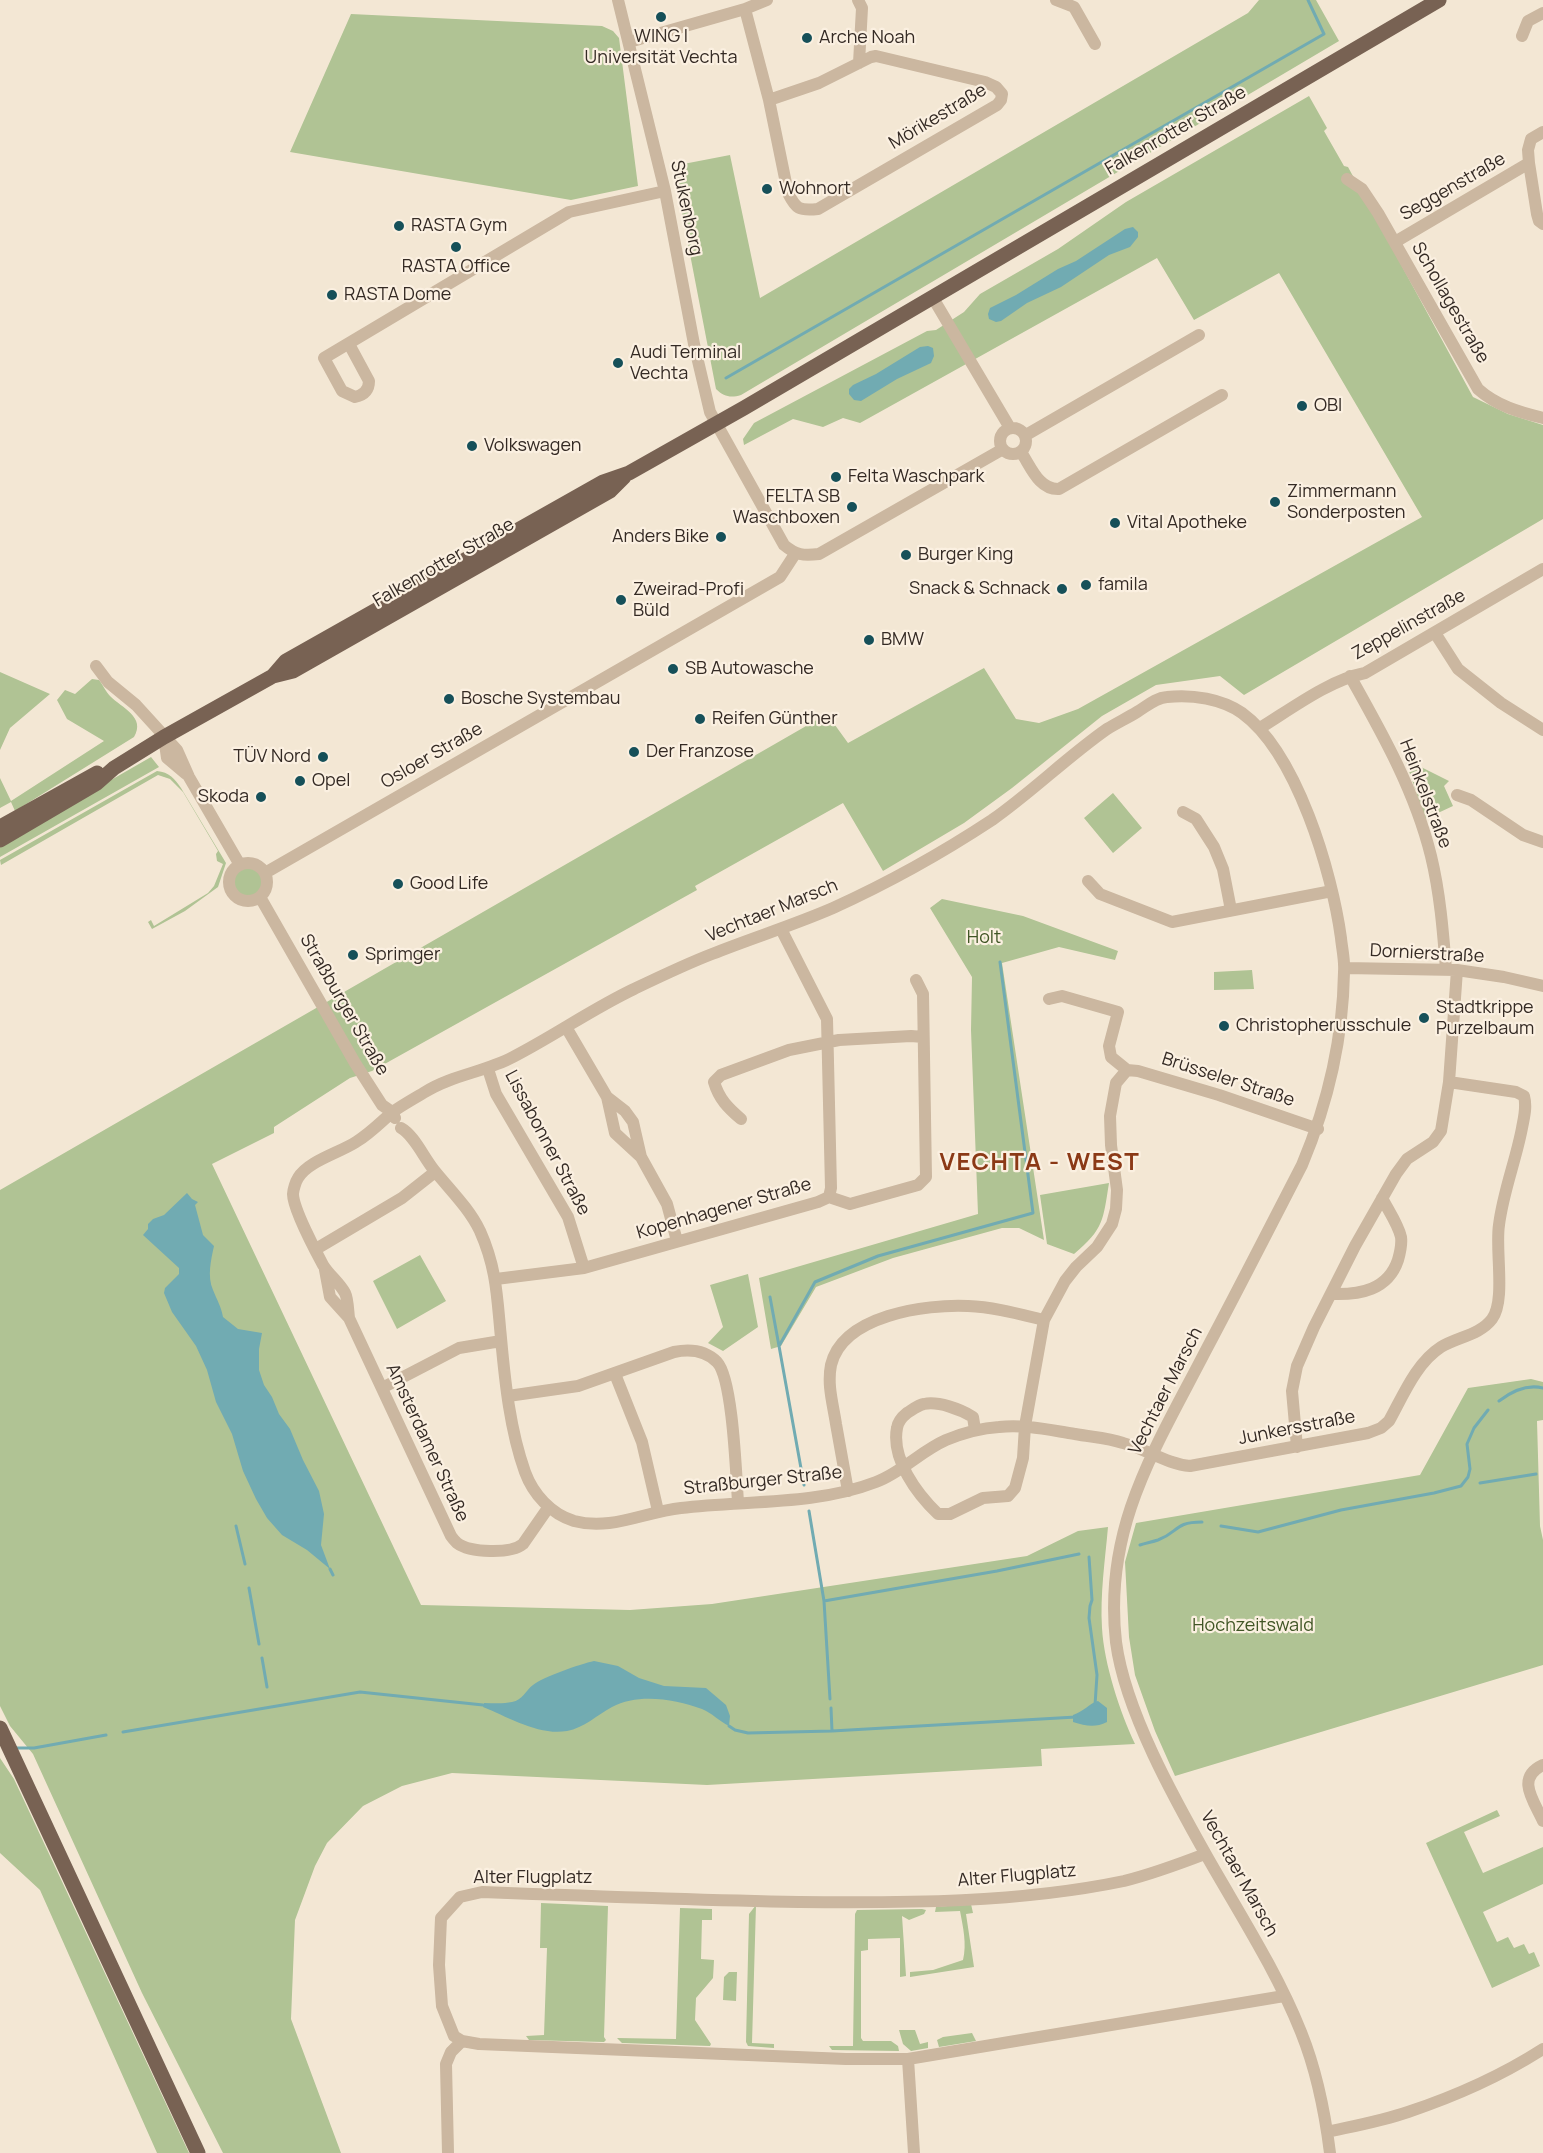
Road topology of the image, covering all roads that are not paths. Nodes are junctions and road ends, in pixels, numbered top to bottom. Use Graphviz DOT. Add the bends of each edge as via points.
graph roads {
  1 [pos="618,0"];
  2 [pos="767,0"];
  3 [pos="858,0"];
  4 [pos="1056,0"];
  5 [pos="1439,0"];
  6 [pos="745,9"];
  7 [pos="1543,14"];
  8 [pos="1522,36"];
  9 [pos="629,42"];
  10 [pos="1095,44"];
  11 [pos="859,63"];
  12 [pos="769,100"];
  13 [pos="1543,132"];
  14 [pos="1529,163"];
  15 [pos="1347,179"];
  16 [pos="665,191"];
  17 [pos="1543,224"];
  18 [pos="1395,242"];
  19 [pos="933,298"];
  20 [pos="1199,334"];
  21 [pos="349,344"];
  22 [pos="1222,395"];
  23 [pos="1543,418"];
  24 [pos="716,423"];
  25 [pos="1010,428"];
  26 [pos="1026,435"];
  27 [pos="1003,449"];
  28 [pos="1020,452"];
  29 [pos="795,554"];
  30 [pos="1543,569"];
  31 [pos="1435,633"];
  32 [pos="96,666"];
  33 [pos="1350,676"];
  34 [pos="1260,728"];
  35 [pos="1543,730"];
  36 [pos="164,737"];
  37 [pos="114,768"];
  38 [pos="1457,795"];
  39 [pos="1183,812"];
  40 [pos="0,827"];
  41 [pos="0,840"];
  42 [pos="1543,842"];
  43 [pos="240,865"];
  44 [pos="265,873"];
  45 [pos="1088,881"];
  46 [pos="1332,891"];
  47 [pos="260,897"];
  48 [pos="1231,910"];
  49 [pos="782,929"];
  50 [pos="1345,968"];
  51 [pos="1452,970"];
  52 [pos="916,980"];
  53 [pos="1543,986"];
  54 [pos="1049,999"];
  55 [pos="566,1027"];
  56 [pos="923,1038"];
  57 [pos="828,1043"];
  58 [pos="488,1069"];
  59 [pos="1126,1071"];
  60 [pos="1449,1082"];
  61 [pos="607,1097"];
  62 [pos="392,1112"];
  63 [pos="741,1119"];
  64 [pos="1318,1129"];
  65 [pos="641,1157"];
  66 [pos="435,1172"];
  67 [pos="829,1197"];
  68 [pos="1382,1198"];
  69 [pos="677,1240"];
  70 [pos="316,1249"];
  71 [pos="584,1268"];
  72 [pos="496,1279"];
  73 [pos="1332,1294"];
  74 [pos="1044,1320"];
  75 [pos="501,1341"];
  76 [pos="615,1374"];
  77 [pos="382,1388"];
  78 [pos="508,1396"];
  79 [pos="1024,1426"];
  80 [pos="975,1430"];
  81 [pos="1297,1447"];
  82 [pos="1153,1453"];
  83 [pos="904,1468"];
  84 [pos="848,1491"];
  85 [pos="738,1502"];
  86 [pos="548,1508"];
  87 [pos="658,1511"];
  88 [pos="0,1728"];
  89 [pos="1543,1765"];
  90 [pos="1543,1821"];
  91 [pos="1205,1854"];
  92 [pos="1284,1996"];
  93 [pos="462,2041"];
  94 [pos="1543,2049"];
  95 [pos="908,2059"];
  96 [pos="1327,2132"];
  97 [pos="198,2153"];
  98 [pos="448,2153"];
  99 [pos="914,2153"];
  100 [pos="1330,2153"];
  1 -- 9 [label="street, Stukenborg"];
  2 -- 6 [label="street"];
  3 -- 11 [label="street" via="862,8"];
  4 -- 10 [label="street" via="1074,7"];
  5 -- 19 [label="main road, Falkenrotter Straße"];
  6 -- 9 [label="street"];
  6 -- 12 [label="street, Mörikestraße"];
  7 -- 8 [label="street" via="1528,21"];
  9 -- 16 [label="street, Stukenborg"];
  11 -- 12 [label="street, Mörikestraße" via="819,83"];
  11 -- 12 [label="street, Mörikestraße" via="882,56 985,82 996,87 1002,94 1001,100 818,209 802,210 788,193"];
  13 -- 14 [label="street" via="1531,139"];
  14 -- 17 [label="street" via="1537,214"];
  14 -- 18 [label="street, Seggenstraße"];
  15 -- 18 [label="street, Schollagestraße" via="1362,189"];
  16 -- 21 [label="street" via="569,212"];
  16 -- 24 [label="street, Stukenborg" via="694,344"];
  18 -- 23 [label="street, Schollagestraße" via="1478,389 1503,406"];
  19 -- 24 [label="main road, Falkenrotter Straße"];
  19 -- 25 [label="street"];
  20 -- 26 [label="street"];
  22 -- 28 [label="street" via="1059,489 1043,486"];
  24 -- 29 [label="street" via="784,545"];
  24 -- 36 [label="main road, Falkenrotter Straße" via="629,473 603,482 286,661 273,676"];
  25 -- 26 [label="street"];
  25 -- 27 [label="street" via="1000,439"];
  26 -- 28 [label="street" via="1026,446"];
  27 -- 28 [label="street" via="1011,454"];
  27 -- 29 [label="street" via="819,554"];
  29 -- 44 [label="street, Osloer Straße" via="780,577"];
  30 -- 31 [label="street, Zeppelinstraße"];
  31 -- 33 [label="street, Zeppelinstraße" via="1365,673"];
  31 -- 35 [label="street" via="1458,669"];
  32 -- 36 [label="street"];
  33 -- 34 [label="street, Zeppelinstraße"];
  33 -- 51 [label="street, Heinkelstraße" via="1390,747 1422,827"];
  34 -- 46 [label="street, Vechtaer Marsch" via="1288,772 1308,815"];
  34 -- 49 [label="street, Vechtaer Marsch" via="1238,710 1217,701 1197,697 1152,701 1108,729 992,819 917,866"];
  36 -- 37 [label="main road, Falkenrotter Straße"];
  36 -- 43 [label="street" via="167,759 189,777"];
  37 -- 40 [label="main road, Falkenrotter Straße" via="90,775"];
  37 -- 41 [label="main road, Falkenrotter Straße" via="97,783"];
  38 -- 42 [label="street" via="1523,835"];
  39 -- 48 [label="street" via="1196,819 1214,847"];
  43 -- 44 [label="street" via="254,864"];
  43 -- 47 [label="street" via="231,874 232,893 245,901"];
  44 -- 47 [label="street" via="267,886"];
  45 -- 48 [label="street" via="1100,894 1172,922"];
  46 -- 48 [label="street"];
  46 -- 50 [label="street, Vechtaer Marsch"];
  47 -- 62 [label="street, Straßburger Straße" via="355,1063 382,1105"];
  49 -- 55 [label="street, Vechtaer Marsch" via="711,954 630,991"];
  49 -- 57 [label="street, Kopenhagener Straße" via="827,1019"];
  50 -- 51 [label="street, Dornierstraße"];
  50 -- 64 [label="street, Vechtaer Marsch" via="1336,1055"];
  51 -- 53 [label="street, Dornierstraße"];
  51 -- 60 [label="street, Heinkelstraße"];
  52 -- 56 [label="street" via="923,994"];
  54 -- 59 [label="street" via="1062,996 1118,1012 1109,1046 1111,1057"];
  55 -- 58 [label="street, Vechtaer Marsch"];
  55 -- 61 [label="street"];
  56 -- 57 [label="street"];
  56 -- 67 [label="street" via="926,1177 918,1185 850,1204"];
  57 -- 63 [label="street" via="789,1050 721,1075 714,1082 716,1090"];
  57 -- 67 [label="street, Kopenhagener Straße"];
  58 -- 62 [label="street, Vechtaer Marsch" via="444,1082"];
  58 -- 71 [label="street, Lissabonner Straße" via="496,1094 568,1217"];
  59 -- 64 [label="street, Brüsseler Straße" via="1219,1095"];
  59 -- 74 [label="street" via="1116,1083 1110,1116 1117,1190 1112,1224 1097,1247 1065,1281"];
  60 -- 68 [label="street, Heinkelstraße" via="1441,1131 1433,1142 1407,1159"];
  60 -- 81 [label="street, Junkersstraße" via="1516,1092 1524,1096 1526,1104 1498,1228 1498,1304 1493,1318 1483,1329 1439,1348 1423,1363 1389,1421 1380,1428"];
  61 -- 65 [label="street" via="615,1133"];
  61 -- 65 [label="street" via="633,1122"];
  62 -- 66 [label="street, Straßburger Straße"];
  62 -- 70 [label="street, Amsterdamer Straße" via="380,1126 312,1164 296,1181 293,1195"];
  64 -- 82 [label="street, Vechtaer Marsch"];
  65 -- 69 [label="street" via="667,1204"];
  66 -- 70 [label="street" via="402,1198"];
  66 -- 72 [label="street, Straßburger Straße" via="479,1229"];
  67 -- 69 [label="street, Kopenhagener Straße"];
  68 -- 73 [label="street, Heinkelstraße"];
  68 -- 73 [label="street" via="1401,1236 1393,1272 1370,1291"];
  69 -- 71 [label="street, Kopenhagener Straße"];
  70 -- 77 [label="street, Amsterdamer Straße" via="324,1268 345,1293 349,1318"];
  71 -- 72 [label="street, Kopenhagener Straße"];
  72 -- 75 [label="street, Straßburger Straße"];
  73 -- 81 [label="street, Heinkelstraße" via="1297,1366 1292,1391"];
  74 -- 79 [label="street"];
  74 -- 84 [label="street" via="1007,1311 947,1305 878,1320 852,1333 839,1348 829,1382"];
  75 -- 77 [label="street" via="459,1348"];
  75 -- 78 [label="street, Straßburger Straße"];
  76 -- 78 [label="street" via="578,1386"];
  76 -- 85 [label="street" via="690,1349 717,1362 728,1392"];
  76 -- 87 [label="street" via="642,1442"];
  77 -- 86 [label="street, Amsterdamer Straße" via="457,1544 507,1552 518,1549"];
  78 -- 86 [label="street, Straßburger Straße" via="528,1481"];
  79 -- 80 [label="street, Straßburger Straße"];
  79 -- 82 [label="street, Straßburger Straße" via="1123,1443"];
  79 -- 83 [label="street" via="1023,1458 1015,1488 1008,1496 983,1498 950,1514 938,1514"];
  80 -- 83 [label="street, Straßburger Straße" via="944,1441"];
  80 -- 83 [label="street" via="973,1417 963,1411 922,1404 901,1417 897,1428 898,1452"];
  81 -- 82 [label="street, Junkersstraße" via="1190,1467"];
  82 -- 91 [label="street, Vechtaer Marsch" via="1130,1505 1118,1554 1114,1606 1117,1644 1127,1688 1153,1753"];
  83 -- 84 [label="street, Straßburger Straße"];
  84 -- 85 [label="street, Straßburger Straße" via="800,1499"];
  85 -- 87 [label="street, Straßburger Straße"];
  86 -- 87 [label="street, Straßburger Straße" via="572,1520 596,1525"];
  88 -- 97 [label="main road"];
  89 -- 90 [label="street" via="1528,1777"];
  91 -- 92 [label="street, Vechtaer Marsch"];
  91 -- 93 [label="street, Alter Flugplatz" via="1126,1880 1066,1891 976,1899 887,1903 482,1892 460,1897 441,1918 439,1965 442,2006 454,2036"];
  92 -- 95 [label="street"];
  92 -- 96 [label="street, Vechtaer Marsch" via="1302,2033"];
  93 -- 95 [label="street" via="520,2047"];
  93 -- 98 [label="street" via="446,2064"];
  94 -- 96 [label="street" via="1510,2070 1461,2092 1406,2112"];
  95 -- 99 [label="street"];
  96 -- 100 [label="street, Vechtaer Marsch"];
}
